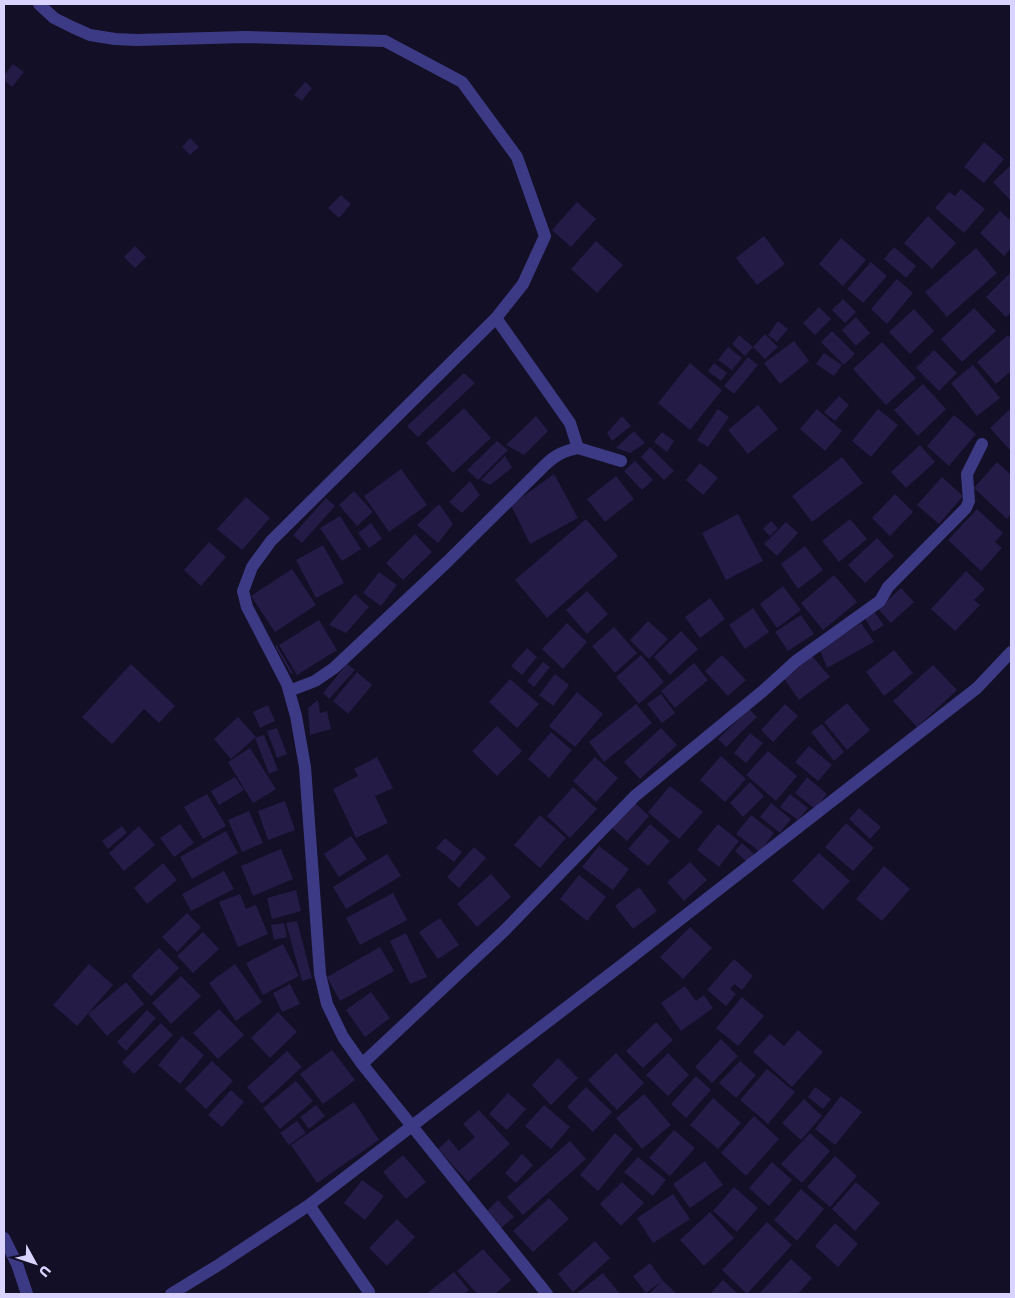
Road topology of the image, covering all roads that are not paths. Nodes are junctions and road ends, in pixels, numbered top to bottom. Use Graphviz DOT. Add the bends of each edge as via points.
graph roads {
  1 [pos="39,4"];
  2 [pos="496,318"];
  3 [pos="982,444"];
  4 [pos="578,448"];
  5 [pos="622,461"];
  6 [pos="1011,652"];
  7 [pos="288,691"];
  8 [pos="362,1064"];
  9 [pos="413,1126"];
  10 [pos="309,1205"];
  11 [pos="4,1238"];
  12 [pos="369,1292"];
  13 [pos="27,1294"];
  14 [pos="171,1294"];
  15 [pos="547,1294"];
  1 -- 2 [label="street" via="72,28 115,39 244,36 385,41 462,82 517,157 545,236 523,284"];
  2 -- 4 [label="street" via="570,423"];
  2 -- 7 [label="street" via="271,542 252,567 243,591 247,607"];
  3 -- 8 [label="street" via="968,474 969,501 966,508 893,581 880,601 796,661 635,796 504,931"];
  4 -- 5 [label="street"];
  4 -- 7 [label="street" via="555,456 545,464 334,668 316,681"];
  6 -- 9 [label="street" via="977,688"];
  7 -- 8 [label="street" via="305,767 320,974 327,1004 343,1037"];
  8 -- 9 [label="street"];
  9 -- 10 [label="street"];
  9 -- 15 [label="street"];
  10 -- 12 [label="street"];
  10 -- 14 [label="street"];
  11 -- 13 [label="street"];
}
